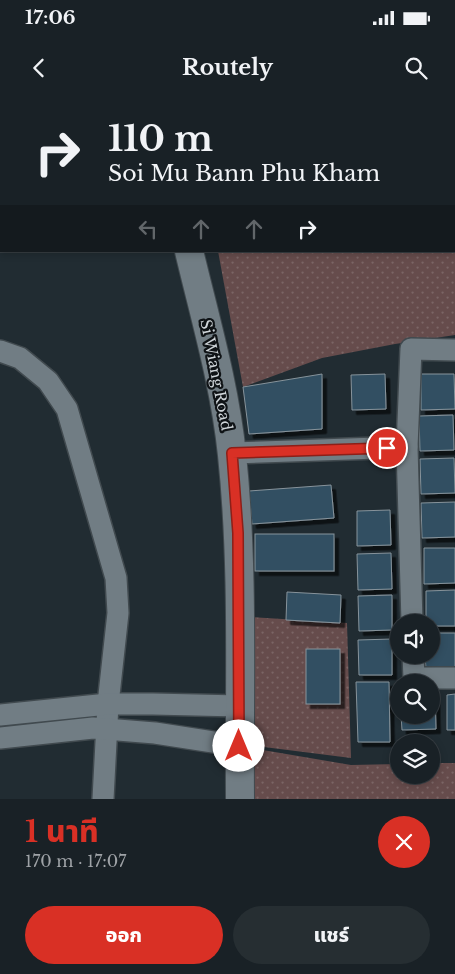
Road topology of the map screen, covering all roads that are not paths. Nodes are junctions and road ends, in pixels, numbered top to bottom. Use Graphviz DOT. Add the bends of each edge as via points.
graph roads {
  1 [pos="189,252"];
  2 [pos="455,350"];
  3 [pos="0,351"];
  4 [pos="407,447"];
  5 [pos="232,453"];
  6 [pos="412,614"];
  7 [pos="413,664"];
  8 [pos="455,678"];
  9 [pos="108,704"];
  10 [pos="239,706"];
  11 [pos="0,715"];
  12 [pos="107,729"];
  13 [pos="0,738"];
  14 [pos="239,746"];
  15 [pos="103,799"];
  16 [pos="240,799"];
  1 -- 5 [label="main road, Si Wiang Road" via="218,373"];
  2 -- 4 [label="street" via="411,349"];
  3 -- 9 [label="street" via="20,358 48,381 67,409 116,578 118,613"];
  4 -- 5 [label="street"];
  4 -- 6 [label="street"];
  5 -- 10 [label="main road, Si Wiang Road" via="238,533"];
  7 -- 8 [label="street" via="414,678"];
  9 -- 10 [label="street"];
  9 -- 11 [label="street"];
  9 -- 12 [label="street"];
  10 -- 14 [label="main road, Si Wiang Road"];
  12 -- 13 [label="street"];
  12 -- 14 [label="street"];
  12 -- 15 [label="street"];
  14 -- 16 [label="main road, Si Wiang Road"];
}
